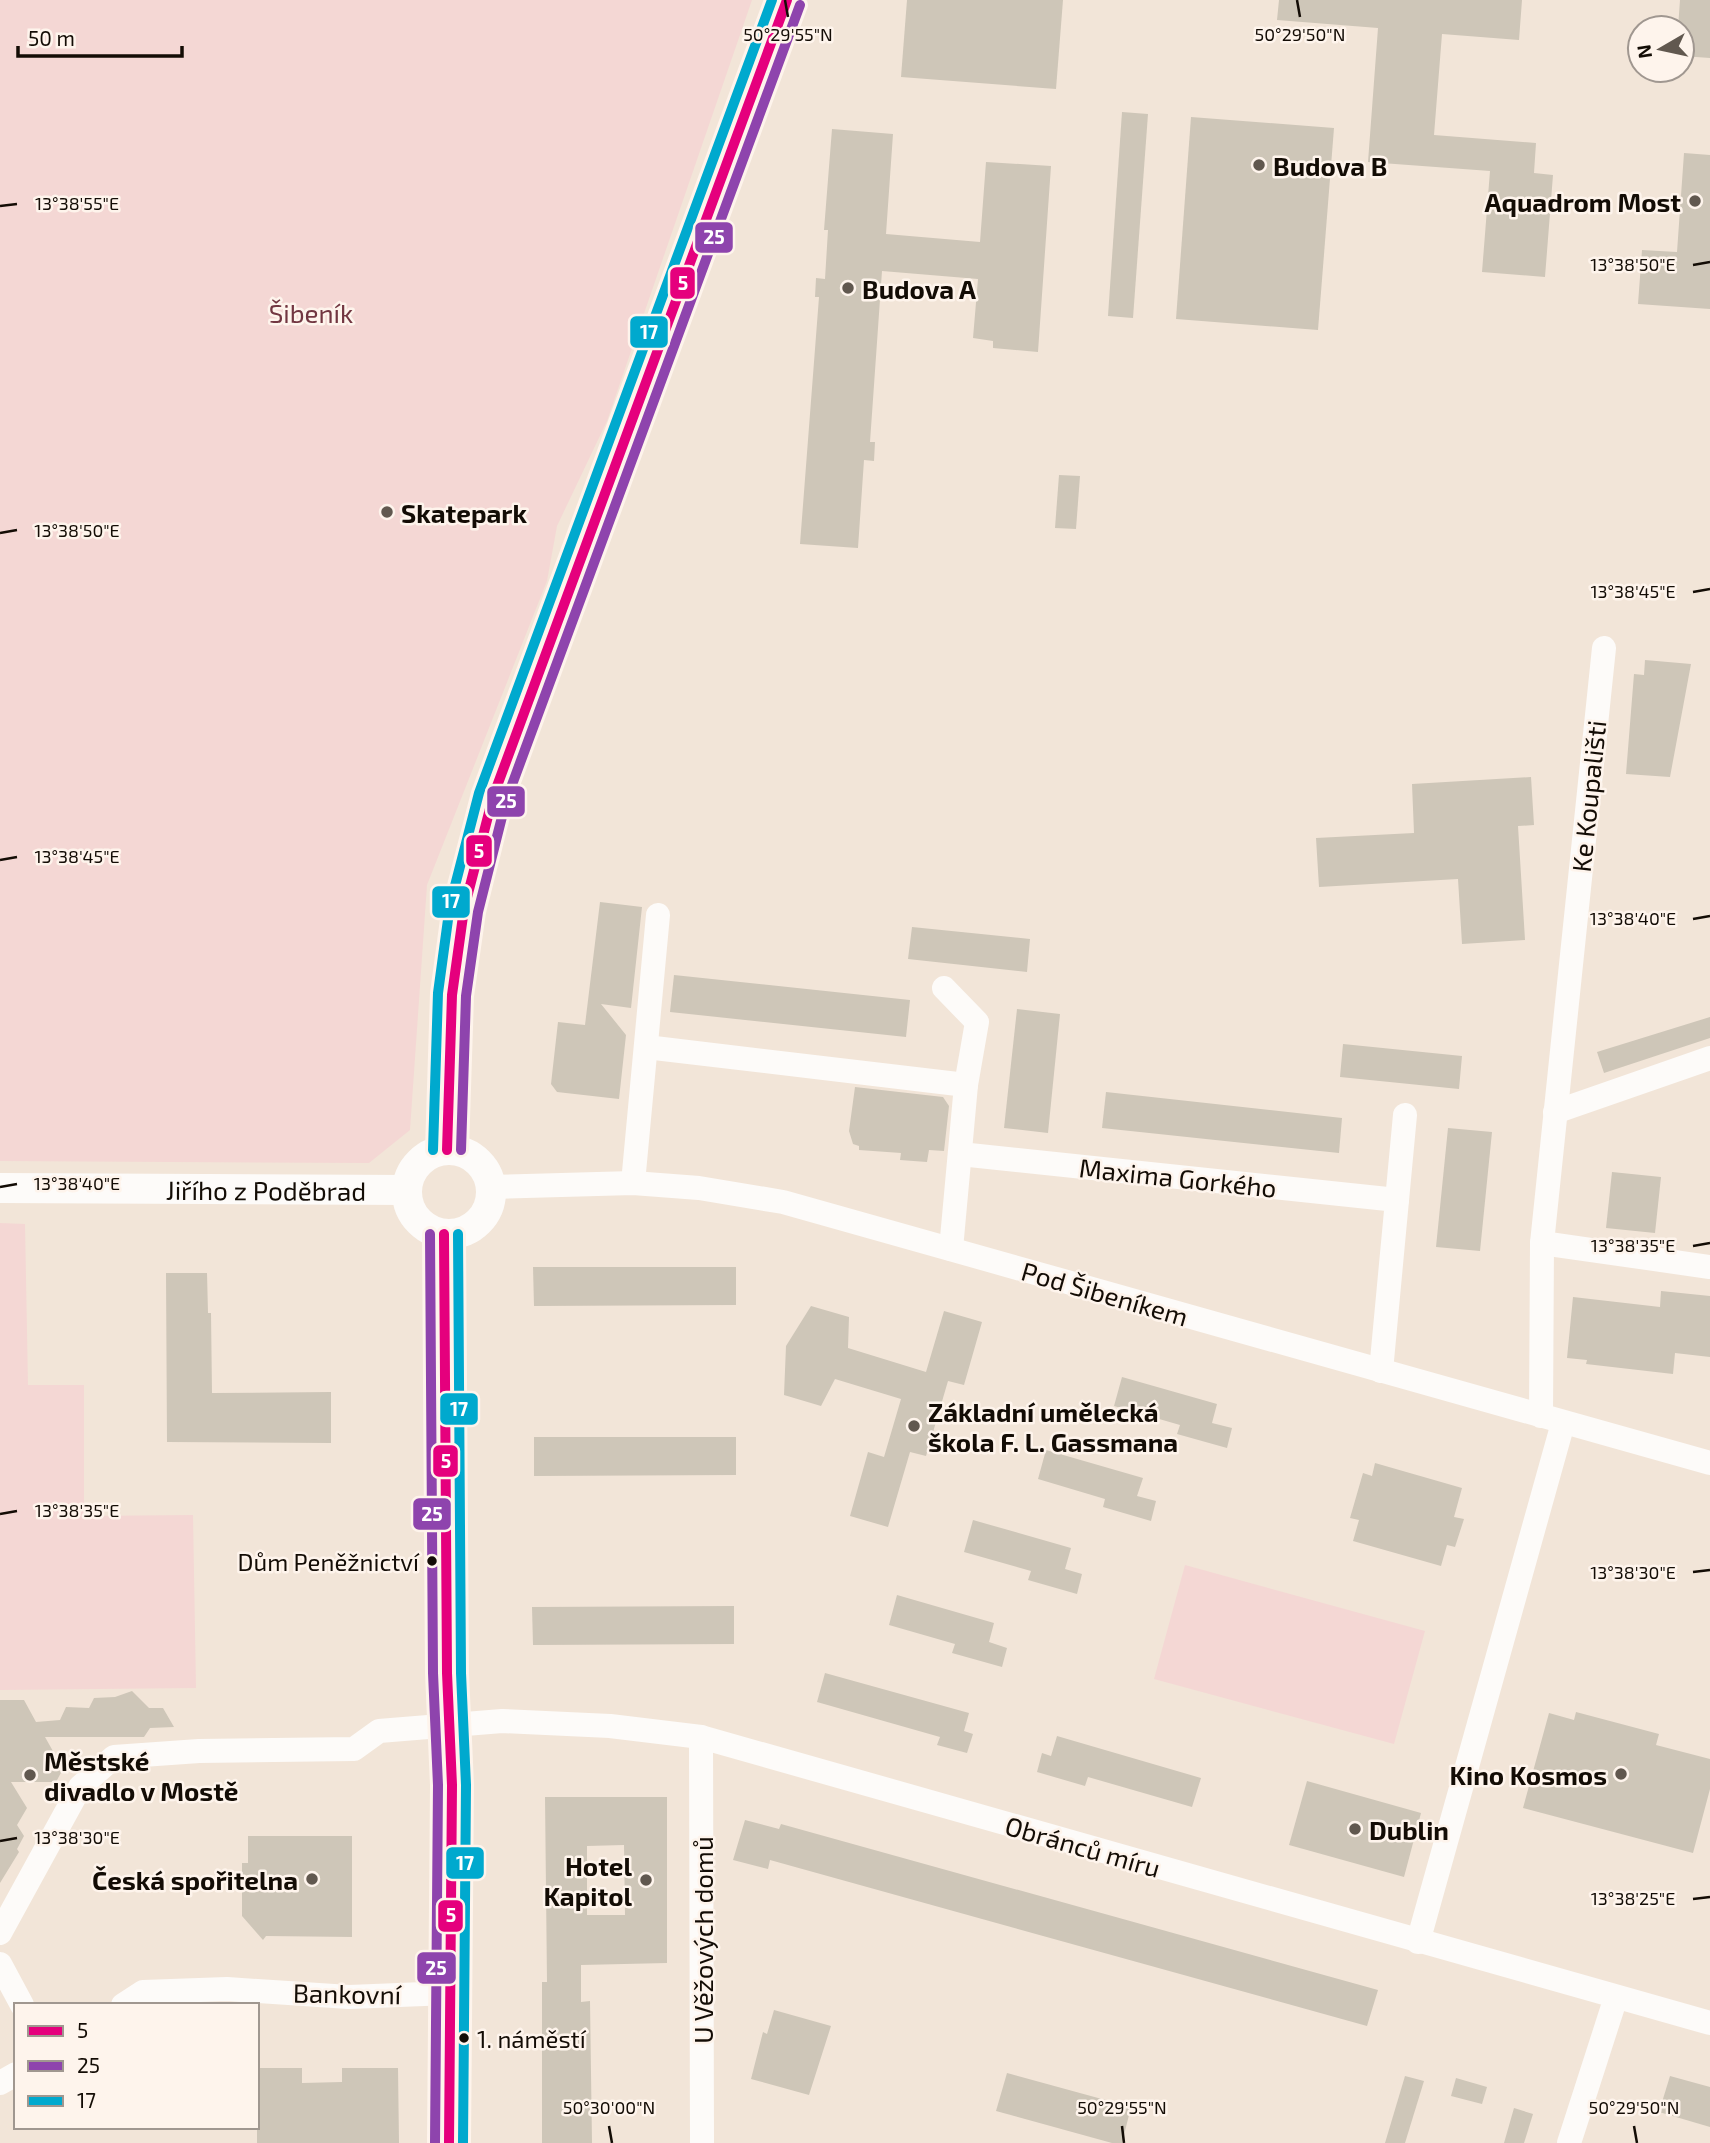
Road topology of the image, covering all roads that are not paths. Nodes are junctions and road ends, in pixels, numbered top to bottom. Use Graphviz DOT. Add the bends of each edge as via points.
graph roads {
  1 [pos="787,0"];
  2 [pos="1604,648"];
  3 [pos="659,915"];
  4 [pos="944,988"];
  5 [pos="646,1047"];
  6 [pos="1710,1058"];
  7 [pos="966,1085"];
  8 [pos="1555,1112"];
  9 [pos="1405,1115"];
  10 [pos="447,1150"];
  11 [pos="960,1154"];
  12 [pos="633,1184"];
  13 [pos="491,1187"];
  14 [pos="0,1188"];
  15 [pos="407,1190"];
  16 [pos="1397,1200"];
  17 [pos="444,1234"];
  18 [pos="1542,1242"];
  19 [pos="951,1249"];
  20 [pos="1710,1267"];
  21 [pos="1381,1371"];
  22 [pos="1552,1420"];
  23 [pos="1710,1463"];
  24 [pos="448,1725"];
  25 [pos="701,1737"];
  26 [pos="0,1933"];
  27 [pos="1418,1942"];
  28 [pos="0,1964"];
  29 [pos="449,1993"];
  30 [pos="1616,1997"];
  31 [pos="21,2003"];
  32 [pos="125,2003"];
  33 [pos="1710,2023"];
  34 [pos="449,2143"];
  35 [pos="702,2143"];
  36 [pos="1569,2143"];
  1 -- 10 [label="street" via="493,797 464,909 452,995"];
  2 -- 8 [label="street, Ke Koupališti"];
  3 -- 5 [label="street"];
  4 -- 7 [label="street" via="977,1022"];
  5 -- 7 [label="street"];
  5 -- 12 [label="street"];
  6 -- 8 [label="street"];
  7 -- 11 [label="street"];
  8 -- 18 [label="street, Ke Koupališti"];
  9 -- 16 [label="street"];
  10 -- 13 [label="street" via="471,1156"];
  10 -- 15 [label="street" via="424,1158 409,1178"];
  11 -- 16 [label="street, Maxima Gorkého"];
  11 -- 19 [label="street"];
  12 -- 13 [label="street, Pod Šibeníkem"];
  12 -- 19 [label="street, Pod Šibeníkem" via="699,1188 783,1202"];
  13 -- 17 [label="street" via="479,1222"];
  14 -- 15 [label="street, Jiřího z Poděbrad"];
  15 -- 17 [label="street" via="408,1203 422,1224"];
  16 -- 21 [label="street"];
  17 -- 24 [label="street"];
  18 -- 20 [label="street"];
  18 -- 22 [label="street, Ke Koupališti"];
  19 -- 21 [label="street, Pod Šibeníkem"];
  21 -- 22 [label="street, Pod Šibeníkem"];
  22 -- 23 [label="street, Pod Šibeníkem"];
  22 -- 27 [label="street, Ke Koupališti"];
  24 -- 25 [label="street, Obránců míru" via="502,1720"];
  24 -- 26 [label="street, Obránců míru" via="379,1731 354,1749 114,1757 80,1787"];
  24 -- 29 [label="street" via="452,1785"];
  25 -- 27 [label="street, Obránců míru"];
  25 -- 35 [label="street, U Věžových domů"];
  27 -- 30 [label="street, Obránců míru"];
  28 -- 31 [label="street"];
  29 -- 32 [label="street, Bankovní" via="349,1997 227,1989 144,1992"];
  29 -- 34 [label="street"];
  30 -- 33 [label="street, Obránců míru"];
  30 -- 36 [label="street"];
}
